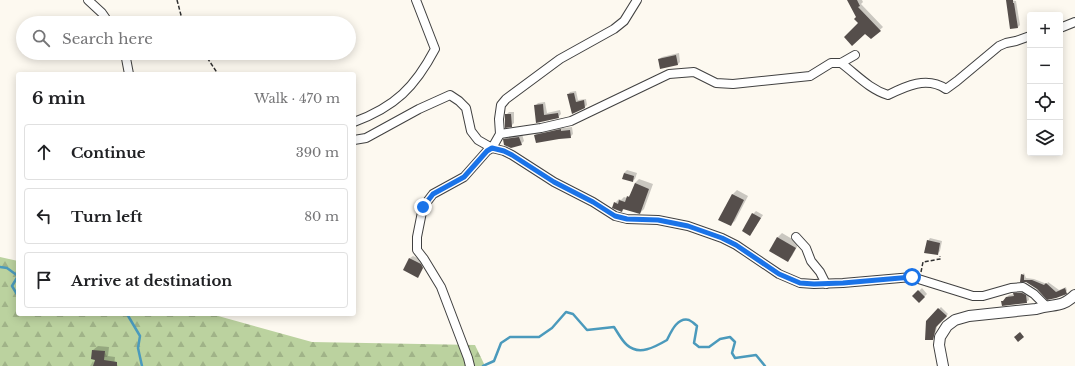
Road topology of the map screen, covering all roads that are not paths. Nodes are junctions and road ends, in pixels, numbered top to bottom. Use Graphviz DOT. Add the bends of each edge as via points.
graph roads {
  1 [pos="88,0"];
  2 [pos="416,0"];
  3 [pos="637,0"];
  4 [pos="104,16"];
  5 [pos="1075,22"];
  6 [pos="1063,27"];
  7 [pos="1027,37"];
  8 [pos="855,55"];
  9 [pos="126,60"];
  10 [pos="840,63"];
  11 [pos="129,72"];
  12 [pos="356,121"];
  13 [pos="500,134"];
  14 [pos="356,140"];
  15 [pos="492,148"];
  16 [pos="796,238"];
  17 [pos="826,284"];
  18 [pos="1075,295"];
  19 [pos="1046,306"];
  20 [pos="470,366"];
  21 [pos="943,366"];
  1 -- 4 [label="street"];
  2 -- 12 [label="street" via="435,49 429,62 402,96 371,116"];
  3 -- 13 [label="street" via="624,21 614,29 560,59 506,99 501,105"];
  5 -- 6 [label="street"];
  7 -- 10 [label="street" via="999,46 946,89 925,82 913,84 888,95 870,86"];
  8 -- 10 [label="street"];
  9 -- 11 [label="street"];
  10 -- 13 [label="street" via="831,63 810,76 734,84 716,83 694,72 669,74 571,121"];
  13 -- 15 [label="street"];
  14 -- 15 [label="street" via="366,138 450,95 466,108 471,131 478,140"];
  15 -- 17 [label="street" via="512,155 615,216 688,226 736,245 779,274 800,283"];
  15 -- 20 [label="street" via="464,177 433,194 423,207 417,237 417,250 441,287"];
  16 -- 17 [label="street" via="806,248"];
  17 -- 19 [label="street" via="912,277 973,296 1023,287"];
  18 -- 19 [label="street" via="1067,303"];
  19 -- 21 [label="street" via="955,320 947,326 940,337"];
}
